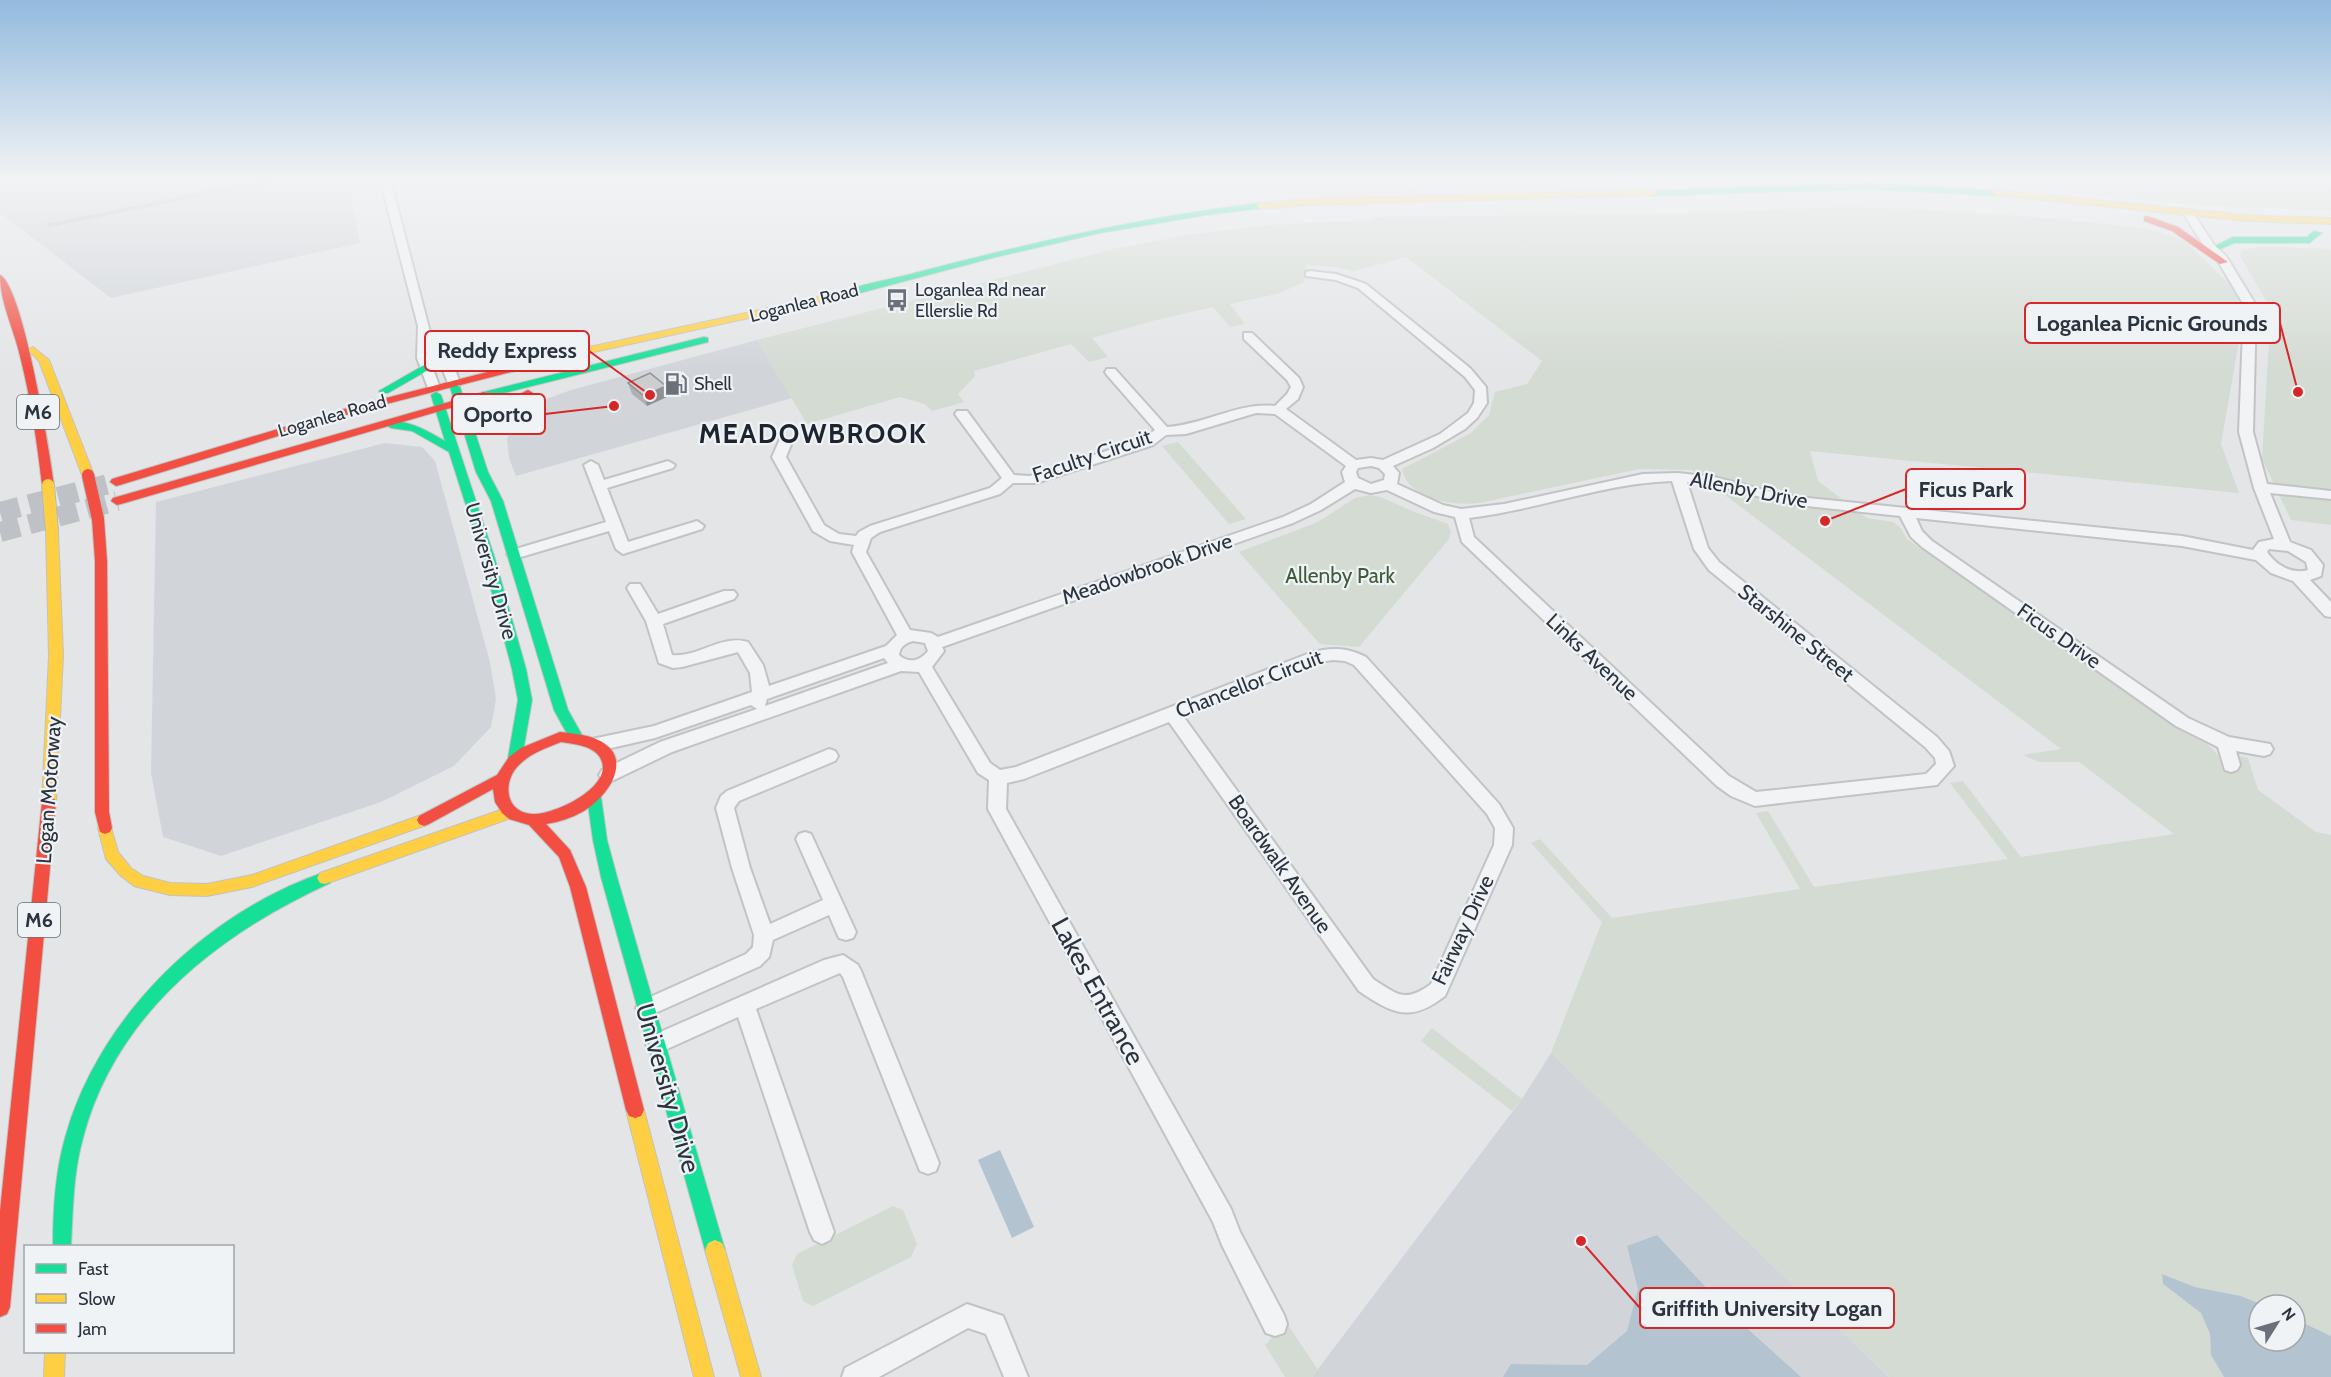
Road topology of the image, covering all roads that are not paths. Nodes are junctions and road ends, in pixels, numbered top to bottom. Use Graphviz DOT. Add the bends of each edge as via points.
graph roads {
  1 [pos="402,243"];
  2 [pos="1043,243"];
  3 [pos="1108,243"];
  4 [pos="2200,243"];
  5 [pos="2208,243"];
  6 [pos="2230,243"];
  7 [pos="1104,244"];
  8 [pos="1070,252"];
  9 [pos="2221,254"];
  10 [pos="1310,274"];
  11 [pos="0,278"];
  12 [pos="424,326"];
  13 [pos="752,329"];
  14 [pos="722,336"];
  15 [pos="1248,336"];
  16 [pos="22,340"];
  17 [pos="439,342"];
  18 [pos="426,367"];
  19 [pos="498,372"];
  20 [pos="1111,372"];
  21 [pos="563,374"];
  22 [pos="454,383"];
  23 [pos="434,388"];
  24 [pos="459,402"];
  25 [pos="440,407"];
  26 [pos="355,409"];
  27 [pos="1278,410"];
  28 [pos="962,414"];
  29 [pos="379,425"];
  30 [pos="1163,431"];
  31 [pos="468,432"];
  32 [pos="785,442"];
  33 [pos="452,449"];
  34 [pos="591,465"];
  35 [pos="668,465"];
  36 [pos="1353,465"];
  37 [pos="1384,465"];
  38 [pos="1678,477"];
  39 [pos="1010,478"];
  40 [pos="116,482"];
  41 [pos="1354,483"];
  42 [pos="1387,485"];
  43 [pos="598,486"];
  44 [pos="2261,488"];
  45 [pos="2331,495"];
  46 [pos="117,501"];
  47 [pos="1906,513"];
  48 [pos="1461,514"];
  49 [pos="612,525"];
  50 [pos="697,526"];
  51 [pos="860,542"];
  52 [pos="2284,545"];
  53 [pos="514,554"];
  54 [pos="2261,556"];
  55 [pos="2324,569"];
  56 [pos="2297,576"];
  57 [pos="635,588"];
  58 [pos="729,596"];
  59 [pos="2331,612"];
  60 [pos="654,621"];
  61 [pos="906,637"];
  62 [pos="935,644"];
  63 [pos="896,657"];
  64 [pos="923,665"];
  65 [pos="762,696"];
  66 [pos="1172,713"];
  67 [pos="753,715"];
  68 [pos="576,737"];
  69 [pos="2226,743"];
  70 [pos="598,744"];
  71 [pos="2264,749"];
  72 [pos="829,756"];
  73 [pos="515,758"];
  74 [pos="2232,765"];
  75 [pos="608,775"];
  76 [pos="998,777"];
  77 [pos="500,779"];
  78 [pos="1737,791"];
  79 [pos="594,797"];
  80 [pos="509,813"];
  81 [pos="534,821"];
  82 [pos="1504,828"];
  83 [pos="806,839"];
  84 [pos="834,904"];
  85 [pos="846,932"];
  86 [pos="764,935"];
  87 [pos="744,1005"];
  88 [pos="1396,1005"];
  89 [pos="646,1008"];
  90 [pos="656,1044"];
  91 [pos="928,1163"];
  92 [pos="822,1232"];
  93 [pos="62,1245"];
  94 [pos="0,1307"];
  95 [pos="1275,1324"];
  96 [pos="55,1353"];
  97 [pos="863,1375"];
  98 [pos="54,1377"];
  99 [pos="704,1377"];
  100 [pos="752,1377"];
  101 [pos="1016,1377"];
  1 -- 12 [label="street"];
  2 -- 19 [label="main road, Loganlea Road" via="773,312 586,349"];
  3 -- 7 [label="main road, Loganlea Road"];
  4 -- 9 [label="main road"];
  5 -- 9 [label="street"];
  6 -- 9 [label="main road"];
  8 -- 13 [label="main road, Loganlea Road"];
  9 -- 44 [label="street" via="2250,305 2246,432"];
  10 -- 37 [label="street" via="1341,277 1362,286 1460,366 1481,390 1478,409 1464,426"];
  11 -- 16 [label="main road, Logan Motorway / M6"];
  12 -- 17 [label="street"];
  12 -- 18 [label="street"];
  14 -- 21 [label="main road, Loganlea Road"];
  15 -- 27 [label="street" via="1293,378 1297,387"];
  16 -- 77 [label="main road, bridge" via="44,360 88,475 98,519 102,812 111,855 126,872 139,881 170,890 225,888 429,818"];
  16 -- 94 [label="main road, Logan Motorway / M6, bridge" via="48,485 56,656 49,801"];
  17 -- 19 [label="main road" via="475,366"];
  17 -- 22 [label="street"];
  18 -- 23 [label="street"];
  18 -- 26 [label="main road"];
  19 -- 22 [label="main road, Loganlea Road"];
  20 -- 30 [label="street"];
  21 -- 24 [label="main road, Loganlea Road"];
  21 -- 31 [label="main road" via="484,416"];
  22 -- 23 [label="main road, Loganlea Road"];
  22 -- 24 [label="main road, University Drive"];
  23 -- 25 [label="main road, University Drive"];
  23 -- 26 [label="main road, Loganlea Road"];
  24 -- 25 [label="main road, Loganlea Road"];
  24 -- 31 [label="main road, University Drive"];
  25 -- 29 [label="main road, Loganlea Road"];
  25 -- 33 [label="main road, University Drive"];
  26 -- 40 [label="main road, Loganlea Road"];
  27 -- 30 [label="street, Faculty Circuit" via="1255,410 1186,430"];
  27 -- 36 [label="street"];
  28 -- 39 [label="street"];
  29 -- 33 [label="main road" via="416,428"];
  29 -- 46 [label="main road, Loganlea Road"];
  30 -- 39 [label="street, Faculty Circuit" via="1148,442 1031,480"];
  31 -- 53 [label="main road, University Drive"];
  32 -- 51 [label="street" via="779,457 818,528 835,538"];
  33 -- 73 [label="main road, University Drive" via="489,559 523,686 524,713"];
  34 -- 43 [label="street"];
  35 -- 43 [label="street"];
  36 -- 37 [label="street"];
  36 -- 41 [label="street" via="1349,476"];
  37 -- 42 [label="street" via="1392,477"];
  38 -- 47 [label="street, Allenby Drive" via="1714,481 1788,500"];
  38 -- 48 [label="street, Allenby Drive" via="1643,478 1504,509"];
  38 -- 78 [label="street, Starshine Street" via="1701,549 1713,566 1931,742 1943,756 1945,766 1931,780 1755,799"];
  39 -- 51 [label="street, Faculty Circuit" via="995,491 875,529"];
  41 -- 42 [label="street" via="1367,488"];
  41 -- 62 [label="street, Meadowbrook Drive" via="1288,520"];
  42 -- 48 [label="street, Allenby Drive" via="1439,509"];
  43 -- 49 [label="street"];
  44 -- 45 [label="street"];
  44 -- 52 [label="street"];
  47 -- 54 [label="street, Allenby Drive" via="2182,541"];
  47 -- 69 [label="street, Ficus Drive" via="1916,534 1927,544 2182,722"];
  48 -- 78 [label="street, Links Avenue" via="1467,539"];
  49 -- 50 [label="street" via="623,549"];
  49 -- 53 [label="street"];
  51 -- 61 [label="street" via="859,552"];
  52 -- 54 [label="street" via="2264,545"];
  52 -- 55 [label="street"];
  53 -- 68 [label="main road, University Drive" via="561,710"];
  54 -- 56 [label="street" via="2279,571"];
  55 -- 56 [label="street" via="2313,575"];
  56 -- 59 [label="street"];
  57 -- 60 [label="street"];
  58 -- 60 [label="street"];
  60 -- 65 [label="street" via="664,659 672,663 723,647 742,646 760,680"];
  61 -- 62 [label="street" via="921,635"];
  61 -- 63 [label="street" via="899,640"];
  62 -- 64 [label="street" via="934,657"];
  63 -- 64 [label="street" via="908,667"];
  63 -- 65 [label="street"];
  63 -- 67 [label="street"];
  64 -- 76 [label="street" via="984,768"];
  65 -- 67 [label="street"];
  65 -- 70 [label="street" via="655,732"];
  66 -- 76 [label="street, Chancellor Circuit" via="1018,774"];
  66 -- 82 [label="street, Chancellor Circuit" via="1316,657 1349,654 1360,661 1454,765 1493,809"];
  66 -- 88 [label="street, Boardwalk Avenue" via="1366,986"];
  67 -- 75 [label="street" via="666,747"];
  68 -- 70 [label="main road"];
  68 -- 73 [label="main road" via="544,741"];
  69 -- 71 [label="street, Ficus Drive"];
  69 -- 74 [label="street"];
  70 -- 75 [label="main road" via="610,763"];
  72 -- 86 [label="street" via="727,801 725,808 741,868"];
  73 -- 77 [label="main road"];
  75 -- 79 [label="main road"];
  76 -- 95 [label="street, Lakes Entrance" via="997,809 1223,1217"];
  77 -- 80 [label="main road" via="500,804"];
  79 -- 81 [label="main road" via="567,814"];
  79 -- 89 [label="main road, University Drive" via="609,877"];
  80 -- 81 [label="main road"];
  80 -- 93 [label="main road" via="302,888 240,922 178,971 128,1027 90,1091 70,1152"];
  81 -- 99 [label="main road, University Drive" via="565,854 578,887"];
  82 -- 88 [label="street, Fairway Drive" via="1503,845 1438,990 1421,1004"];
  83 -- 84 [label="street"];
  84 -- 85 [label="street"];
  84 -- 86 [label="street"];
  86 -- 89 [label="street" via="762,951 753,960"];
  87 -- 90 [label="street"];
  87 -- 91 [label="street" via="843,964 851,971"];
  87 -- 92 [label="street"];
  89 -- 90 [label="main road, University Drive"];
  90 -- 100 [label="main road, University Drive"];
  96 -- 98 [label="main road"];
  97 -- 101 [label="street" via="967,1316 994,1325"];
}
